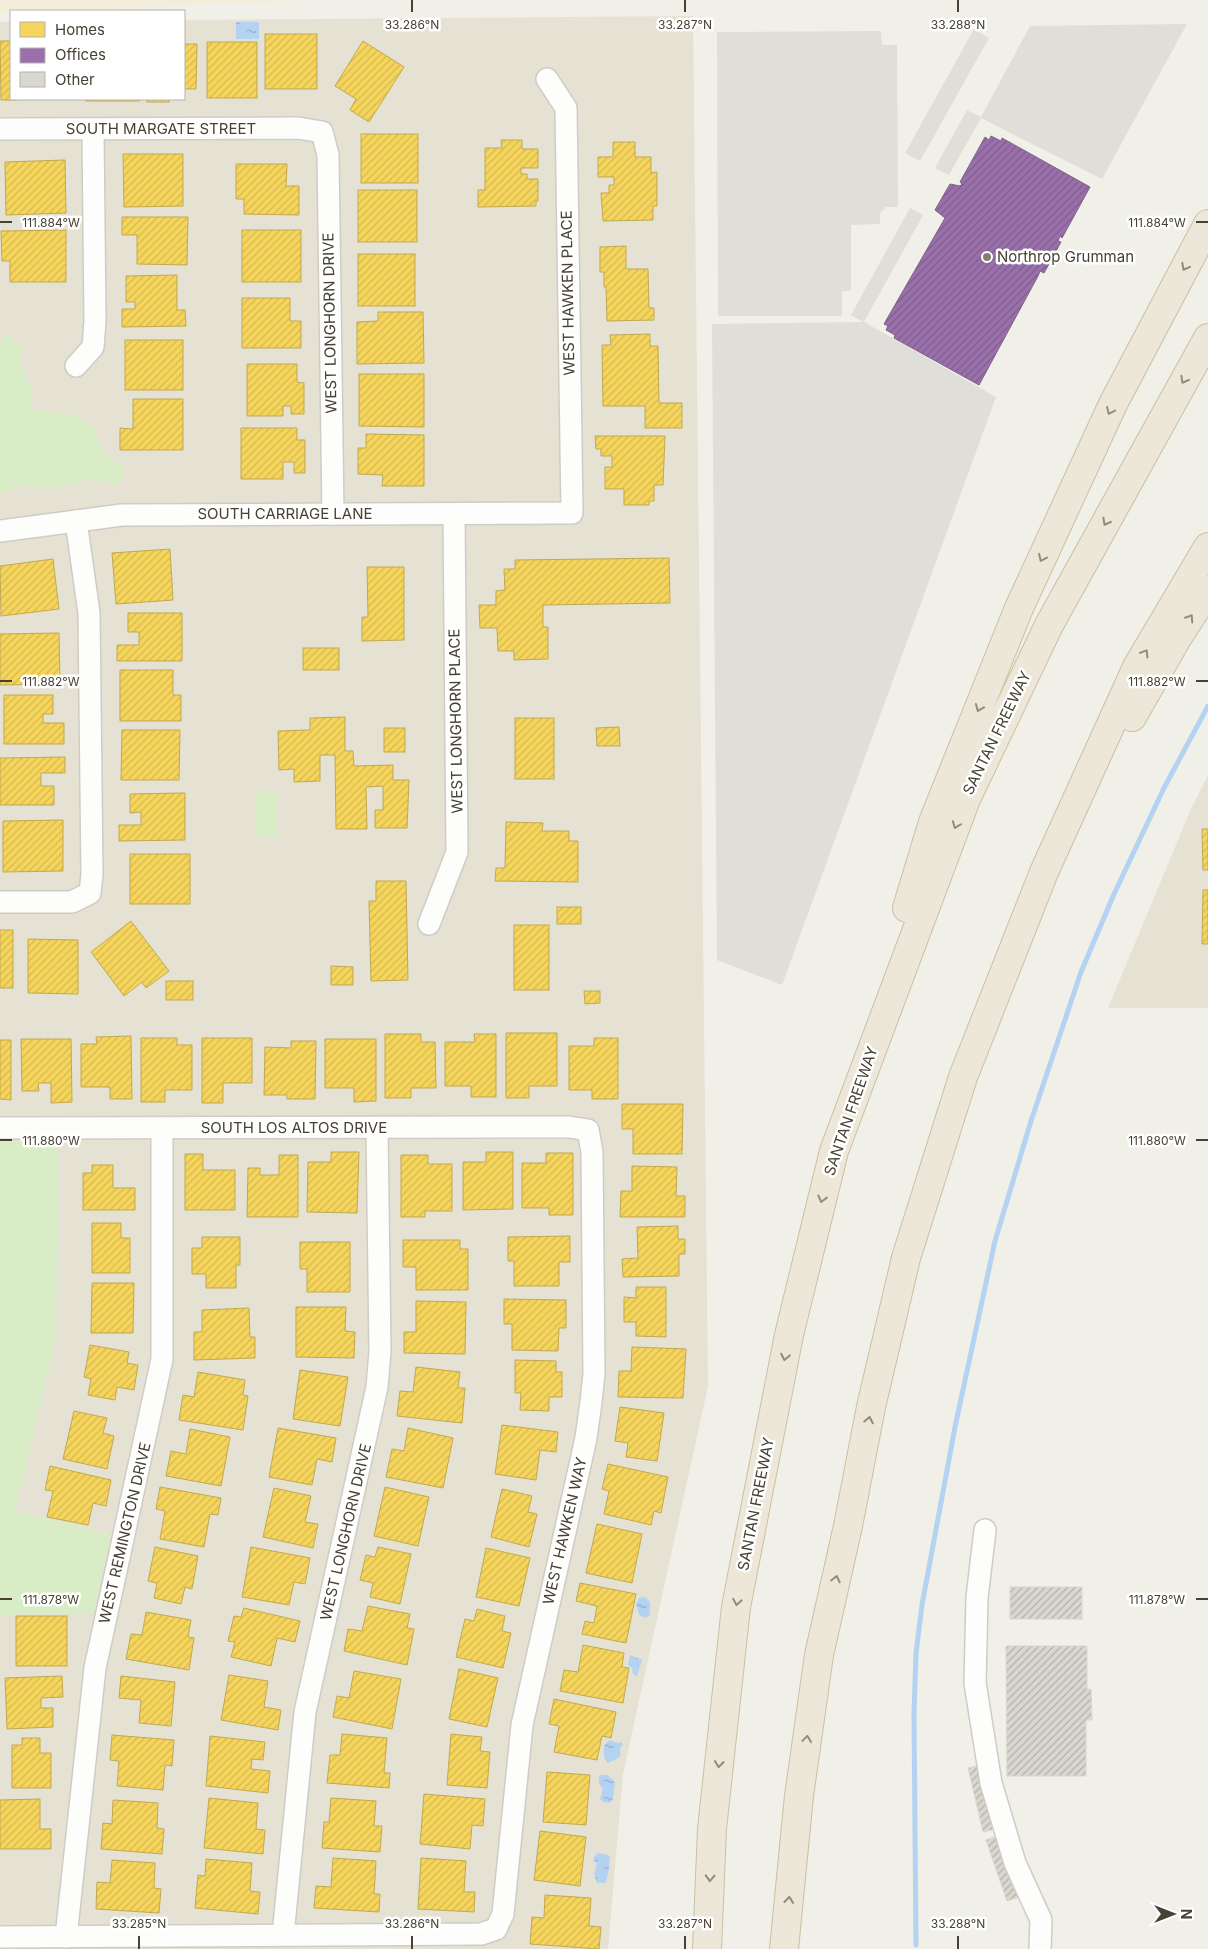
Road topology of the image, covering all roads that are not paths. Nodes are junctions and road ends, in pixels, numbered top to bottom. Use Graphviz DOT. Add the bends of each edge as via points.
graph roads {
  1 [pos="547,79"];
  2 [pos="0,129"];
  3 [pos="93,129"];
  4 [pos="322,132"];
  5 [pos="1208,224"];
  6 [pos="1208,338"];
  7 [pos="76,366"];
  8 [pos="572,513"];
  9 [pos="333,514"];
  10 [pos="454,514"];
  11 [pos="76,521"];
  12 [pos="0,531"];
  13 [pos="1208,547"];
  14 [pos="1208,590"];
  15 [pos="1044,872"];
  16 [pos="0,902"];
  17 [pos="429,924"];
  18 [pos="0,1128"];
  19 [pos="162,1128"];
  20 [pos="377,1128"];
  21 [pos="588,1130"];
  22 [pos="834,1151"];
  23 [pos="985,1530"];
  24 [pos="283,1935"];
  25 [pos="0,1937"];
  26 [pos="66,1937"];
  27 [pos="707,1949"];
  28 [pos="784,1949"];
  29 [pos="1040,1949"];
  1 -- 8 [label="street, WEST HAWKEN PLACE" via="566,108"];
  2 -- 3 [label="street, SOUTH MARGATE STREET"];
  3 -- 4 [label="street, SOUTH MARGATE STREET" via="298,128"];
  3 -- 7 [label="street" via="95,321 93,347"];
  4 -- 9 [label="street, WEST LONGHORN DRIVE" via="328,155"];
  5 -- 22 [label="highway, one-way" via="1113,404 1004,644 933,822"];
  6 -- 22 [label="highway, SANTAN FREEWAY, one-way" via="1049,625 966,799"];
  8 -- 10 [label="street, SOUTH CARRIAGE LANE"];
  9 -- 10 [label="street, SOUTH CARRIAGE LANE"];
  9 -- 11 [label="street, SOUTH CARRIAGE LANE" via="122,515"];
  10 -- 17 [label="street, WEST LONGHORN PLACE" via="458,852"];
  11 -- 12 [label="street, SOUTH CARRIAGE LANE"];
  11 -- 16 [label="street" via="89,613 90,893 72,902"];
  15 -- 13 [label="highway, one-way" via="1137,667"];
  15 -- 14 [label="highway, one-way" via="1176,640"];
  28 -- 15 [label="highway, one-way" via="799,1796 819,1655 906,1258 963,1077"];
  18 -- 19 [label="street, SOUTH LOS ALTOS DRIVE"];
  19 -- 20 [label="street, SOUTH LOS ALTOS DRIVE"];
  19 -- 26 [label="street, WEST REMINGTON DRIVE" via="162,1359 95,1668"];
  20 -- 21 [label="street, SOUTH LOS ALTOS DRIVE" via="569,1127"];
  20 -- 24 [label="street, WEST LONGHORN DRIVE" via="380,1352 377,1387 305,1712"];
  21 -- 24 [label="street, WEST HAWKEN WAY" via="592,1171 594,1374 591,1402 586,1438 522,1725 503,1914 496,1929 481,1934"];
  22 -- 27 [label="highway, SANTAN FREEWAY, one-way" via="789,1335 736,1607 712,1829"];
  23 -- 29 [label="street" via="977,1598 975,1683 991,1783 1015,1863 1041,1920"];
  24 -- 26 [label="street"];
  25 -- 26 [label="street"];
}
